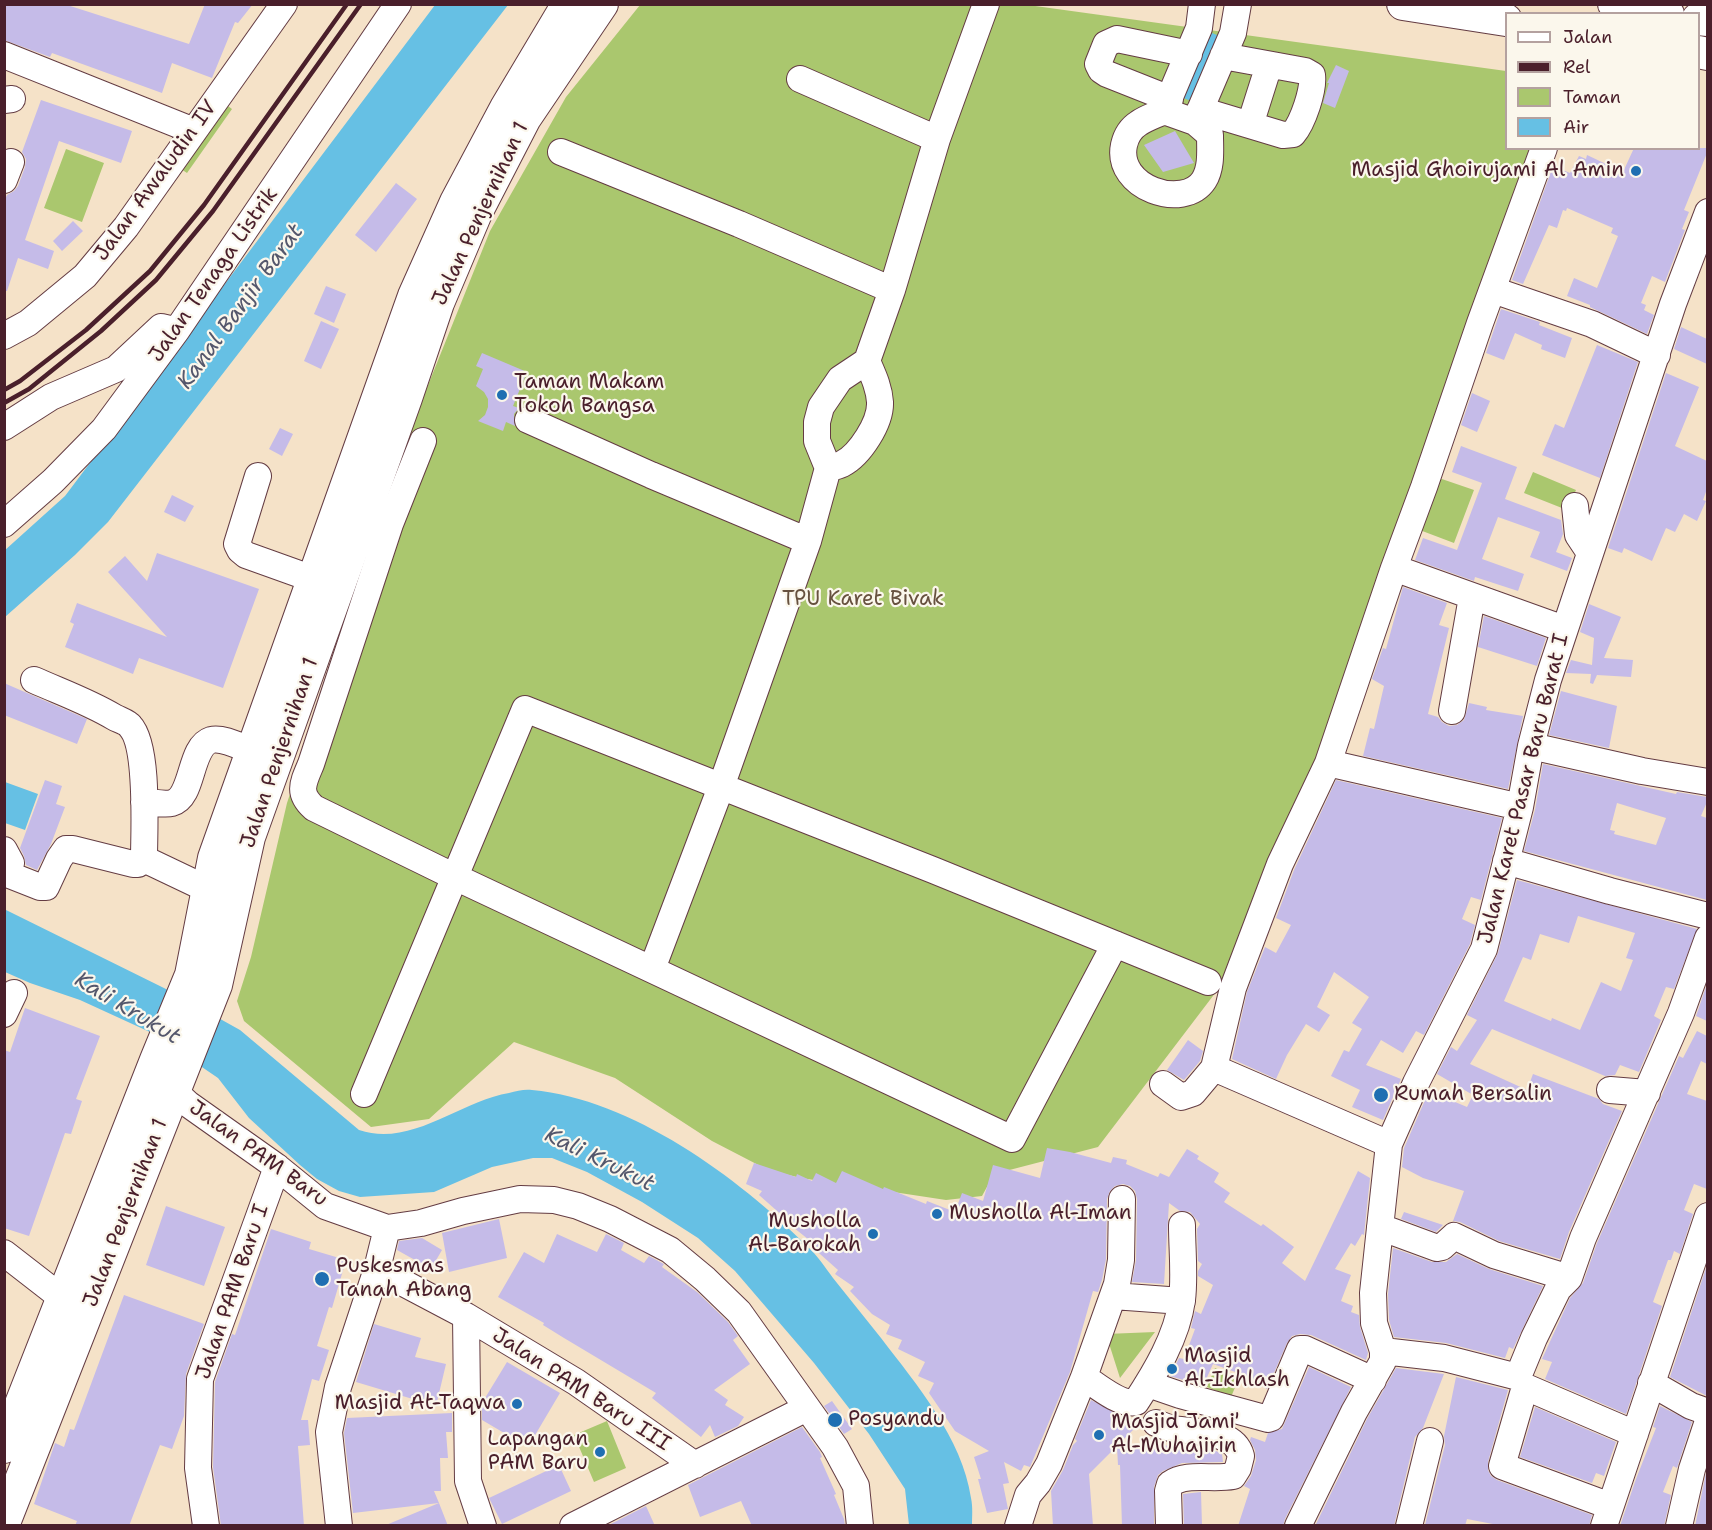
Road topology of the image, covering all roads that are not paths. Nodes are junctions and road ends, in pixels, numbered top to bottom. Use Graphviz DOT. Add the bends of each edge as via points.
graph roads {
  1 [pos="284,4"];
  2 [pos="398,4"];
  3 [pos="568,4"];
  4 [pos="602,4"];
  5 [pos="986,4"];
  6 [pos="1202,4"];
  7 [pos="1239,4"];
  8 [pos="1403,4"];
  9 [pos="1616,5"];
  10 [pos="1656,12"];
  11 [pos="1505,20"];
  12 [pos="1146,45"];
  13 [pos="1189,54"];
  14 [pos="4,55"];
  15 [pos="1223,56"];
  16 [pos="1269,64"];
  17 [pos="800,79"];
  18 [pos="1131,84"];
  19 [pos="1167,105"];
  20 [pos="1198,116"];
  21 [pos="1250,125"];
  22 [pos="194,131"];
  23 [pos="938,139"];
  24 [pos="1543,150"];
  25 [pos="561,152"];
  26 [pos="1707,214"];
  27 [pos="892,290"];
  28 [pos="1492,290"];
  29 [pos="177,330"];
  30 [pos="4,336"];
  31 [pos="1657,356"];
  32 [pos="867,362"];
  33 [pos="404,363"];
  34 [pos="393,394"];
  35 [pos="528,420"];
  36 [pos="4,426"];
  37 [pos="423,441"];
  38 [pos="828,468"];
  39 [pos="258,476"];
  40 [pos="1575,506"];
  41 [pos="4,524"];
  42 [pos="808,541"];
  43 [pos="1590,553"];
  44 [pos="1394,568"];
  45 [pos="313,579"];
  46 [pos="1472,597"];
  47 [pos="1564,629"];
  48 [pos="34,680"];
  49 [pos="1452,711"];
  50 [pos="1531,746"];
  51 [pos="252,751"];
  52 [pos="1328,763"];
  53 [pos="1707,782"];
  54 [pos="721,787"];
  55 [pos="144,802"];
  56 [pos="1520,807"];
  57 [pos="4,850"];
  58 [pos="144,859"];
  59 [pos="1506,861"];
  60 [pos="453,876"];
  61 [pos="207,889"];
  62 [pos="1707,916"];
  63 [pos="1707,938"];
  64 [pos="1115,944"];
  65 [pos="652,969"];
  66 [pos="203,980"];
  67 [pos="1208,982"];
  68 [pos="1214,1068"];
  69 [pos="170,1074"];
  70 [pos="1163,1084"];
  71 [pos="1610,1090"];
  72 [pos="1647,1093"];
  73 [pos="364,1094"];
  74 [pos="1389,1144"];
  75 [pos="277,1167"];
  76 [pos="1122,1199"];
  77 [pos="1707,1216"];
  78 [pos="1182,1226"];
  79 [pos="1380,1227"];
  80 [pos="387,1228"];
  81 [pos="4,1253"];
  82 [pos="377,1269"];
  83 [pos="1569,1278"];
  84 [pos="1113,1296"];
  85 [pos="62,1298"];
  86 [pos="1182,1301"];
  87 [pos="466,1316"];
  88 [pos="1383,1351"];
  89 [pos="1083,1377"];
  90 [pos="1373,1380"];
  91 [pos="1652,1383"];
  92 [pos="1148,1384"];
  93 [pos="801,1411"];
  94 [pos="1707,1412"];
  95 [pos="1707,1421"];
  96 [pos="1156,1422"];
  97 [pos="1635,1434"];
  98 [pos="1430,1441"];
  99 [pos="4,1447"];
  100 [pos="695,1465"];
  101 [pos="6,1515"];
  102 [pos="1607,1516"];
  103 [pos="206,1526"];
  104 [pos="339,1526"];
  105 [pos="483,1526"];
  106 [pos="573,1526"];
  107 [pos="860,1526"];
  108 [pos="1018,1526"];
  109 [pos="1169,1526"];
  110 [pos="1298,1526"];
  111 [pos="1409,1526"];
  112 [pos="1679,1526"];
  1 -- 22 [label="street, Jalan Awaludin IV"];
  2 -- 29 [label="street, Jalan Tenaga Listrik"];
  3 -- 33 [label="main road, Jalan Penjernihan 1" via="456,202 414,296"];
  4 -- 33 [label="main road, Jalan Penjernihan 1" via="525,118 476,213 438,303"];
  5 -- 23 [label="street"];
  6 -- 13 [label="street" via="1199,28"];
  7 -- 15 [label="street"];
  8 -- 11 [label="main road"];
  9 -- 10 [label="main road"];
  12 -- 13 [label="street"];
  12 -- 18 [label="street"];
  12 -- 18 [label="street" via="1117,39 1106,44 1098,64 1107,74"];
  13 -- 19 [label="street"];
  14 -- 22 [label="street"];
  15 -- 16 [label="street"];
  15 -- 20 [label="street"];
  16 -- 21 [label="street"];
  16 -- 21 [label="street" via="1312,75 1310,94 1293,134 1283,135"];
  17 -- 23 [label="street"];
  18 -- 19 [label="street"];
  19 -- 20 [label="street"];
  19 -- 20 [label="street" via="1130,130 1122,153 1130,175 1153,190 1178,194 1196,189 1204,180 1209,168 1210,135"];
  20 -- 21 [label="street"];
  22 -- 30 [label="street, Jalan Awaludin IV" via="126,227 85,276 28,323"];
  23 -- 27 [label="street"];
  24 -- 28 [label="street"];
  25 -- 27 [label="street"];
  26 -- 31 [label="street, Jalan Karet Pasar Baru Barat I"];
  27 -- 32 [label="street"];
  28 -- 31 [label="street" via="1592,324"];
  28 -- 44 [label="street"];
  29 -- 36 [label="street" via="161,327 116,369 51,397"];
  29 -- 41 [label="street, Jalan Tenaga Listrik" via="104,429"];
  31 -- 43 [label="street, Jalan Karet Pasar Baru Barat I"];
  32 -- 38 [label="street" via="840,379 821,407 817,441"];
  32 -- 38 [label="street" via="878,387 880,405 874,425 866,442 854,454 842,465"];
  33 -- 34 [label="main road, Jalan Penjernihan 1"];
  34 -- 45 [label="main road, Jalan Penjernihan 1"];
  34 -- 66 [label="main road, Jalan Penjernihan 1"];
  35 -- 42 [label="street"];
  37 -- 60 [label="street" via="390,524 302,784 303,795 314,808"];
  38 -- 42 [label="street"];
  39 -- 45 [label="street" via="237,544 240,550"];
  40 -- 43 [label="street" via="1578,535"];
  42 -- 54 [label="street"];
  43 -- 47 [label="street, Jalan Karet Pasar Baru Barat I"];
  44 -- 46 [label="street"];
  44 -- 52 [label="street"];
  45 -- 51 [label="main road, Jalan Penjernihan 1"];
  46 -- 47 [label="street"];
  46 -- 49 [label="street"];
  47 -- 50 [label="street, Jalan Karet Pasar Baru Barat I"];
  48 -- 55 [label="street" via="100,708 130,726 139,743"];
  50 -- 53 [label="street"];
  50 -- 56 [label="street, Jalan Karet Pasar Baru Barat I"];
  51 -- 55 [label="street" via="211,740 199,753 178,800"];
  51 -- 61 [label="main road, Jalan Penjernihan 1"];
  52 -- 56 [label="street"];
  52 -- 68 [label="street" via="1280,864 1233,988"];
  54 -- 60 [label="street" via="525,709"];
  54 -- 64 [label="street"];
  54 -- 65 [label="street"];
  55 -- 58 [label="street"];
  56 -- 59 [label="street, Jalan Karet Pasar Baru Barat I"];
  57 -- 58 [label="street" via="11,863 7,874 40,887 46,887 66,849 133,864"];
  58 -- 61 [label="street"];
  59 -- 62 [label="street"];
  59 -- 74 [label="street, Jalan Karet Pasar Baru Barat I" via="1484,949"];
  60 -- 65 [label="street"];
  60 -- 73 [label="street"];
  61 -- 66 [label="main road, Jalan Penjernihan 1"];
  63 -- 72 [label="street"];
  64 -- 65 [label="street" via="1012,1138"];
  64 -- 67 [label="street"];
  66 -- 69 [label="main road, Jalan Penjernihan 1"];
  68 -- 70 [label="street" via="1188,1095 1181,1097"];
  68 -- 74 [label="street"];
  69 -- 75 [label="street, Jalan PAM Baru" via="188,1104"];
  69 -- 85 [label="main road, Jalan Penjernihan 1"];
  69 -- 101 [label="main road, Jalan Penjernihan 1"];
  71 -- 72 [label="street"];
  72 -- 83 [label="street"];
  74 -- 79 [label="street, Jalan Karet Pasar Baru Barat I"];
  75 -- 80 [label="street, Jalan PAM Baru" via="325,1206"];
  75 -- 103 [label="street, Jalan PAM Baru I" via="200,1379 198,1468"];
  76 -- 84 [label="street" via="1121,1260"];
  77 -- 91 [label="street"];
  78 -- 86 [label="street"];
  79 -- 83 [label="street" via="1437,1248 1454,1236 1494,1254"];
  79 -- 88 [label="street, Jalan Karet Pasar Baru Barat I" via="1373,1293 1374,1323"];
  80 -- 82 [label="street"];
  80 -- 93 [label="street, Jalan PAM Baru" via="520,1200 554,1200 610,1219 670,1250 739,1312"];
  81 -- 85 [label="street"];
  82 -- 87 [label="street, Jalan PAM Baru III"];
  82 -- 104 [label="street" via="338,1388 329,1432"];
  83 -- 88 [label="street" via="1551,1301 1518,1377 1444,1358"];
  84 -- 86 [label="street"];
  84 -- 89 [label="street"];
  85 -- 99 [label="main road, Jalan Penjernihan 1"];
  86 -- 92 [label="street" via="1163,1356"];
  87 -- 100 [label="street, Jalan PAM Baru III" via="576,1382"];
  87 -- 105 [label="street, Jalan PAM Baru III" via="468,1481"];
  88 -- 90 [label="street" via="1383,1362"];
  89 -- 92 [label="street" via="1130,1404 1136,1402"];
  89 -- 108 [label="street"];
  90 -- 92 [label="street" via="1300,1349 1268,1419"];
  90 -- 110 [label="street"];
  91 -- 94 [label="street"];
  91 -- 97 [label="street"];
  93 -- 100 [label="street"];
  93 -- 107 [label="street, Jalan PAM Baru" via="835,1447 856,1486"];
  95 -- 112 [label="street"];
  96 -- 109 [label="street" via="1171,1429 1218,1435 1233,1443 1241,1456 1233,1476 1181,1479 1170,1484"];
  97 -- 102 [label="street"];
  97 -- 102 [label="street" via="1528,1388 1524,1390 1502,1466"];
  98 -- 111 [label="street"];
  100 -- 106 [label="street"];
}
